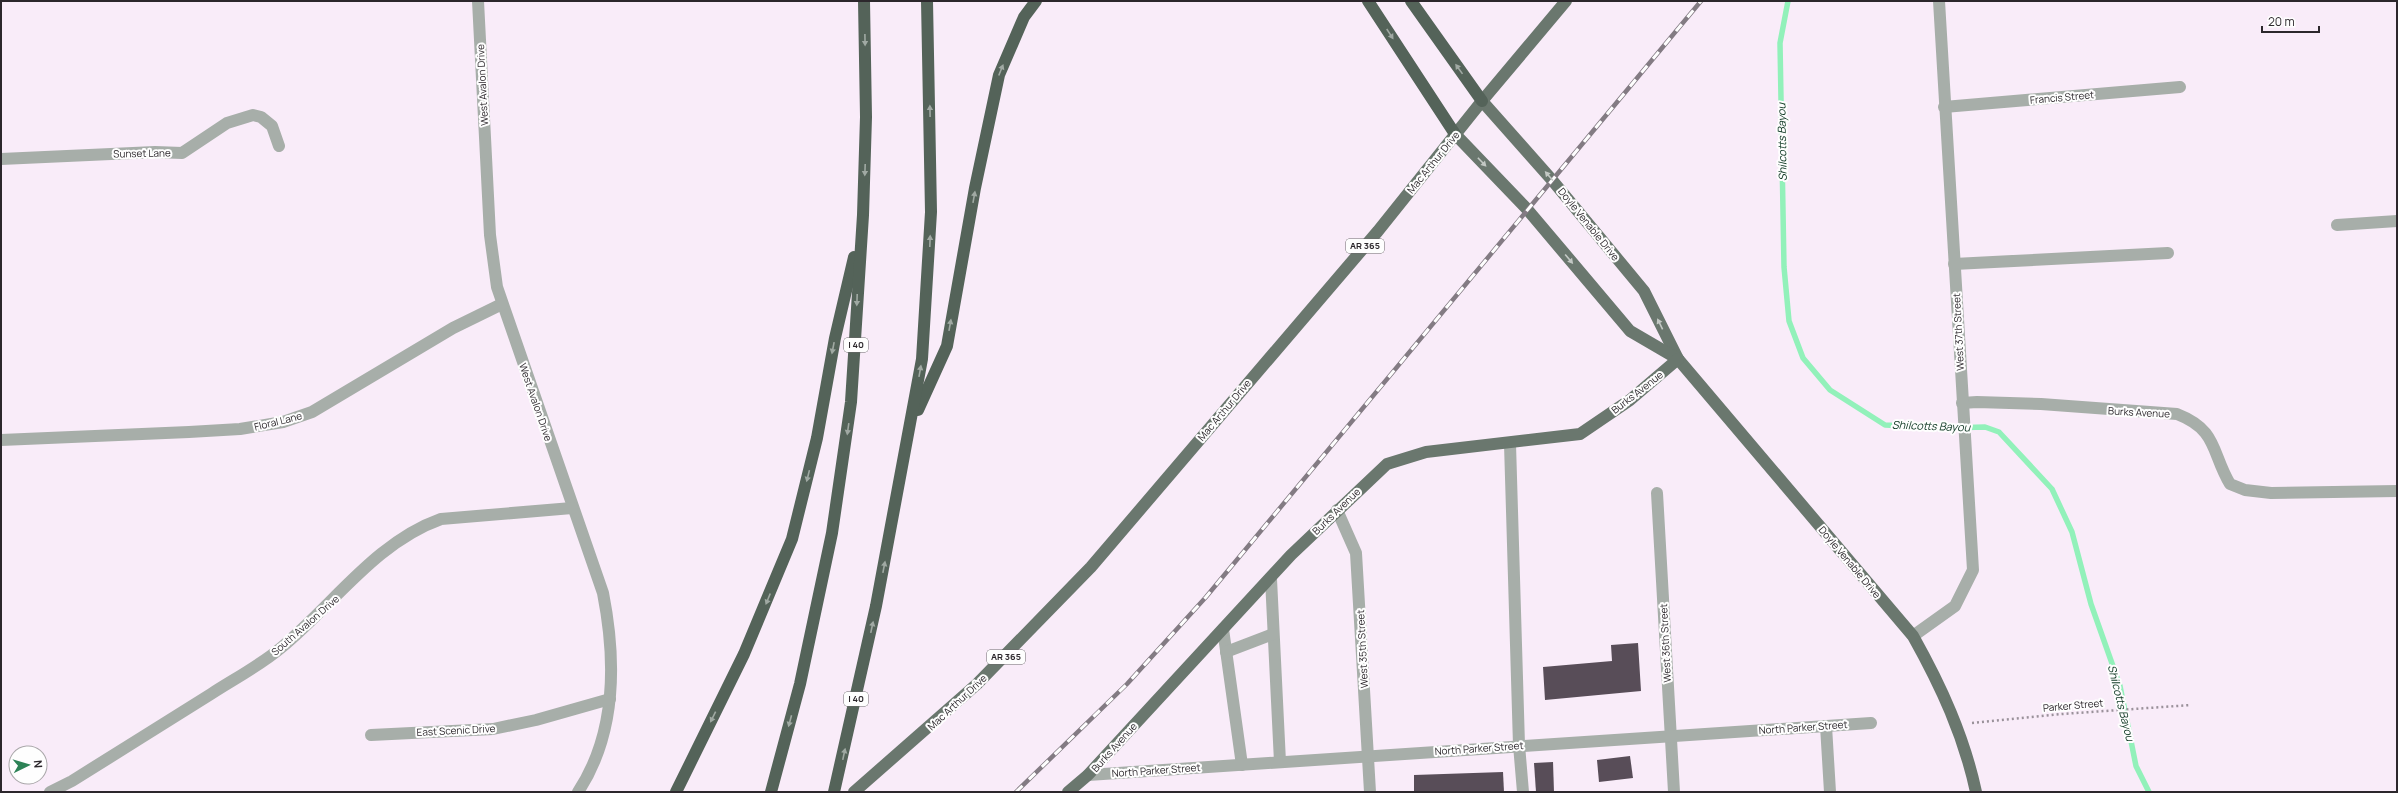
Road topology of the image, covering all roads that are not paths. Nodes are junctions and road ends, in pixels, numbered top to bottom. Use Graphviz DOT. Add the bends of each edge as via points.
graph roads {
  1 [pos="478,1"];
  2 [pos="864,1"];
  3 [pos="927,1"];
  4 [pos="1036,1"];
  5 [pos="1368,1"];
  6 [pos="1411,1"];
  7 [pos="1566,1"];
  8 [pos="1939,1"];
  9 [pos="2180,87"];
  10 [pos="1482,101"];
  11 [pos="1944,107"];
  12 [pos="1455,134"];
  13 [pos="279,146"];
  14 [pos="1,159"];
  15 [pos="863,215"];
  16 [pos="2397,221"];
  17 [pos="2337,225"];
  18 [pos="2168,253"];
  19 [pos="1954,264"];
  20 [pos="502,304"];
  21 [pos="1678,359"];
  22 [pos="1962,406"];
  23 [pos="911,426"];
  24 [pos="1,440"];
  25 [pos="1510,444"];
  26 [pos="2397,490"];
  27 [pos="1657,494"];
  28 [pos="572,508"];
  29 [pos="1337,510"];
  30 [pos="1271,579"];
  31 [pos="1223,629"];
  32 [pos="1273,634"];
  33 [pos="1913,636"];
  34 [pos="1226,652"];
  35 [pos="610,699"];
  36 [pos="1871,723"];
  37 [pos="1826,726"];
  38 [pos="371,735"];
  39 [pos="1671,736"];
  40 [pos="1519,745"];
  41 [pos="1367,756"];
  42 [pos="1280,762"];
  43 [pos="1242,765"];
  44 [pos="1088,775"];
  45 [pos="50,792"];
  46 [pos="578,792"];
  47 [pos="676,792"];
  48 [pos="771,792"];
  49 [pos="834,792"];
  50 [pos="854,792"];
  51 [pos="1068,792"];
  52 [pos="1370,792"];
  53 [pos="1523,792"];
  54 [pos="1674,792"];
  55 [pos="1830,792"];
  56 [pos="1976,792"];
  1 -- 20 [label="street, West Avalon Drive" via="490,235"];
  2 -- 15 [label="highway, I 40, one-way" via="866,117"];
  23 -- 3 [label="highway, I 40, one-way" via="922,359 929,259 930,128"];
  23 -- 4 [label="highway, one-way" via="947,346 975,188 999,75 1024,17"];
  5 -- 12 [label="highway, one-way"];
  10 -- 6 [label="highway, one-way"];
  7 -- 10 [label="main road, Mac Arthur Drive / AR 365"];
  8 -- 11 [label="street, West 37th Street"];
  9 -- 11 [label="street, Francis Street"];
  10 -- 12 [label="main road, Mac Arthur Drive / AR 365"];
  21 -- 10 [label="main road, Doyle Venable Drive, one-way" via="1644,292 1552,180"];
  11 -- 19 [label="street, West 37th Street"];
  12 -- 21 [label="main road, Doyle Venable Drive, one-way" via="1527,209 1630,331"];
  12 -- 50 [label="main road, Mac Arthur Drive / AR 365" via="1378,231 1091,567 977,684"];
  13 -- 14 [label="street, Sunset Lane" via="272,126 261,117 253,115 227,123 182,153"];
  15 -- 47 [label="highway, one-way" via="835,338 817,438 792,539 744,654"];
  15 -- 48 [label="highway, I 40, one-way" via="850,410 832,533 800,684"];
  16 -- 17 [label="street"];
  18 -- 19 [label="street"];
  19 -- 22 [label="street, West 37th Street"];
  20 -- 24 [label="street, Floral Lane" via="453,328 312,412 283,422 254,428 204,432"];
  20 -- 28 [label="street, West Avalon Drive"];
  21 -- 25 [label="main road, Burks Avenue" via="1630,400 1580,434"];
  21 -- 33 [label="main road, Doyle Venable Drive"];
  22 -- 26 [label="street, Burks Avenue" via="1977,402 2041,404 2177,414 2198,424 2204,430 2216,448 2230,484 2245,490 2271,493"];
  22 -- 33 [label="street, West 37th Street" via="1973,570 1955,606"];
  49 -- 23 [label="highway, I 40, one-way" via="876,606"];
  25 -- 29 [label="main road, Burks Avenue" via="1457,448 1404,458 1387,464"];
  25 -- 40 [label="street"];
  27 -- 39 [label="street, West 36th Street"];
  28 -- 35 [label="street, West Avalon Drive" via="603,593 612,661"];
  28 -- 45 [label="street, South Avalon Drive" via="441,519 422,525 396,541 281,648 72,781"];
  29 -- 30 [label="main road, Burks Avenue" via="1291,555"];
  29 -- 41 [label="street, West 35th Street" via="1356,553"];
  30 -- 31 [label="main road, Burks Avenue"];
  30 -- 32 [label="street"];
  31 -- 34 [label="street"];
  31 -- 44 [label="main road, Burks Avenue"];
  32 -- 34 [label="street"];
  32 -- 42 [label="street"];
  33 -- 56 [label="main road, Doyle Venable Drive" via="1938,680 1957,725"];
  34 -- 43 [label="street"];
  35 -- 38 [label="street, East Scenic Drive" via="493,729"];
  35 -- 46 [label="street, West Avalon Drive" via="602,739 591,769"];
  36 -- 37 [label="street, North Parker Street"];
  37 -- 39 [label="street, North Parker Street"];
  37 -- 55 [label="street"];
  39 -- 40 [label="street, North Parker Street"];
  39 -- 54 [label="street, West 36th Street"];
  40 -- 41 [label="street, North Parker Street"];
  40 -- 53 [label="street"];
  41 -- 42 [label="street, North Parker Street"];
  41 -- 52 [label="street, West 35th Street"];
  42 -- 43 [label="street, North Parker Street"];
  43 -- 44 [label="street, North Parker Street"];
  44 -- 51 [label="main road, Burks Avenue"];
}
